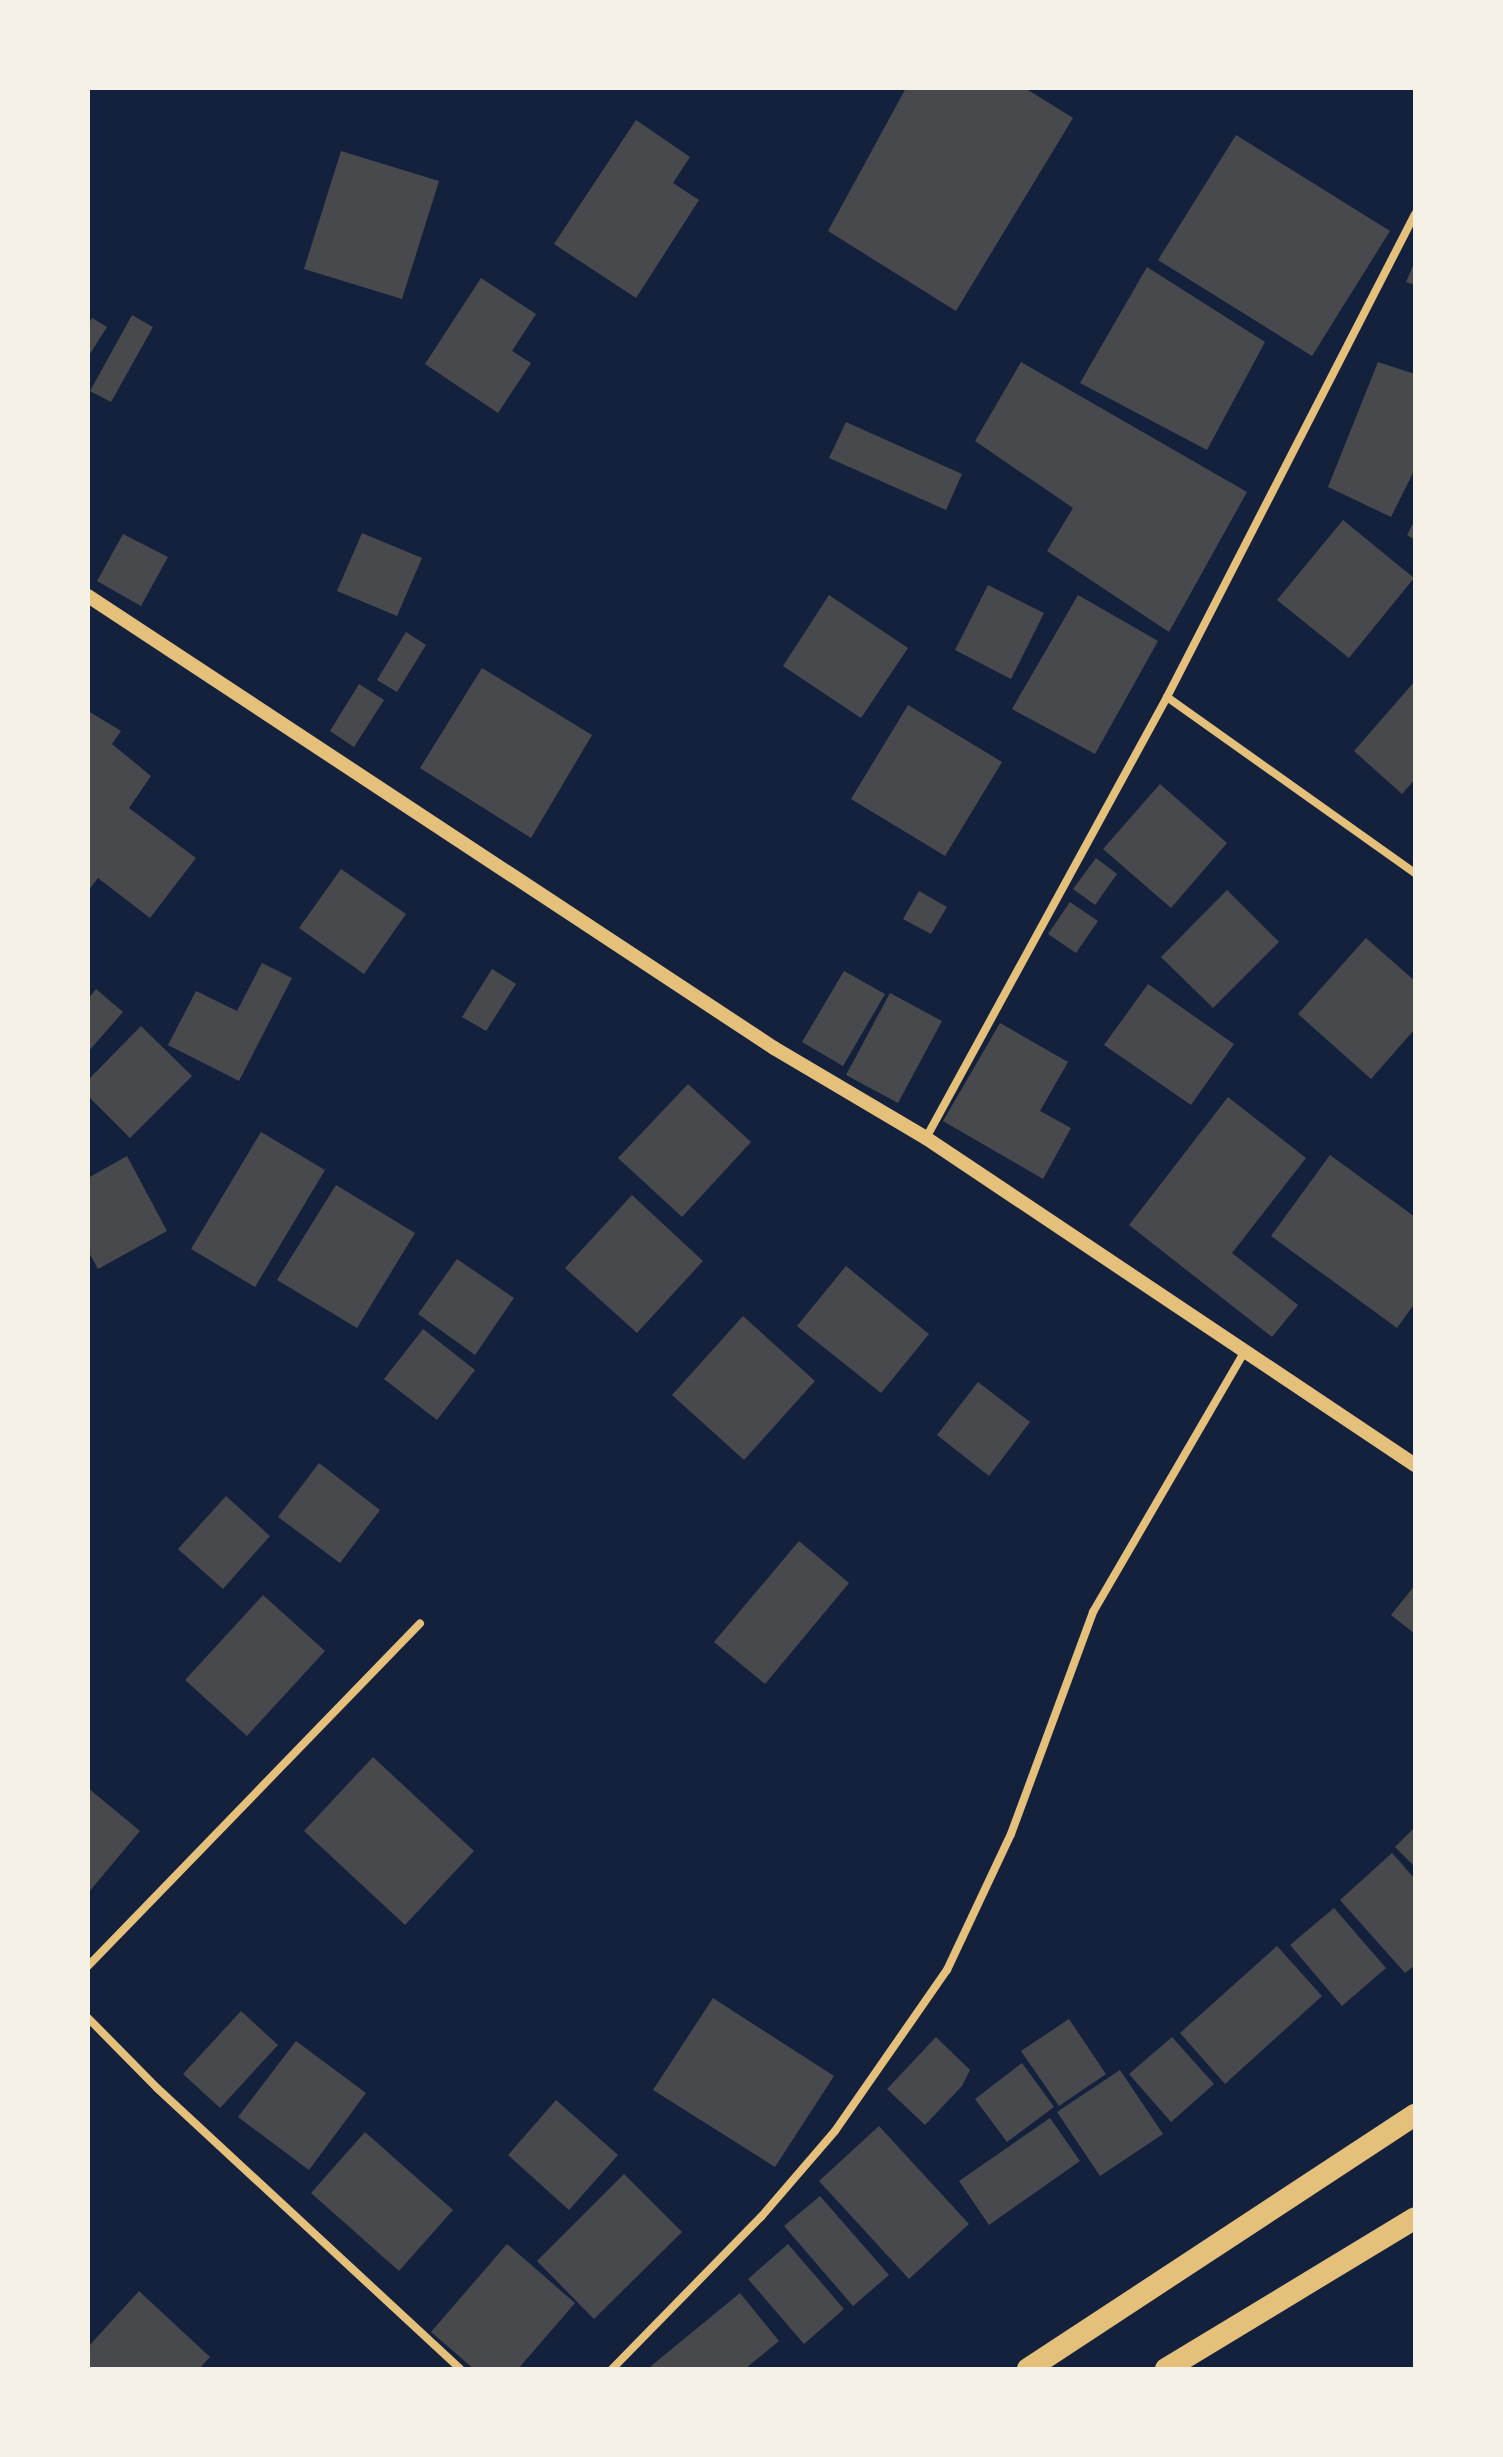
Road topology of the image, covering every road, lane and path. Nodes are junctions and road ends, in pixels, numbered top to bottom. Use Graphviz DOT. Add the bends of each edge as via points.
graph roads {
  1 [pos="1415,214"];
  2 [pos="88,596"];
  3 [pos="1167,697"];
  4 [pos="1415,873"];
  5 [pos="926,1138"];
  6 [pos="1244,1353"];
  7 [pos="1415,1465"];
  8 [pos="420,1624"];
  9 [pos="88,1966"];
  10 [pos="88,2018"];
  11 [pos="1415,2115"];
  12 [pos="1415,2218"];
  13 [pos="460,2369"];
  14 [pos="612,2369"];
  15 [pos="1028,2369"];
  16 [pos="1166,2369"];
  1 -- 3 [label="street"];
  2 -- 5 [label="street" via="774,1048"];
  3 -- 4 [label="street"];
  3 -- 5 [label="street"];
  5 -- 6 [label="street"];
  6 -- 7 [label="street"];
  6 -- 14 [label="street" via="1093,1612 1011,1834 947,1970 835,2131 761,2217"];
  8 -- 9 [label="street"];
  10 -- 13 [label="street"];
  11 -- 15 [label="highway"];
  12 -- 16 [label="highway"];
}
